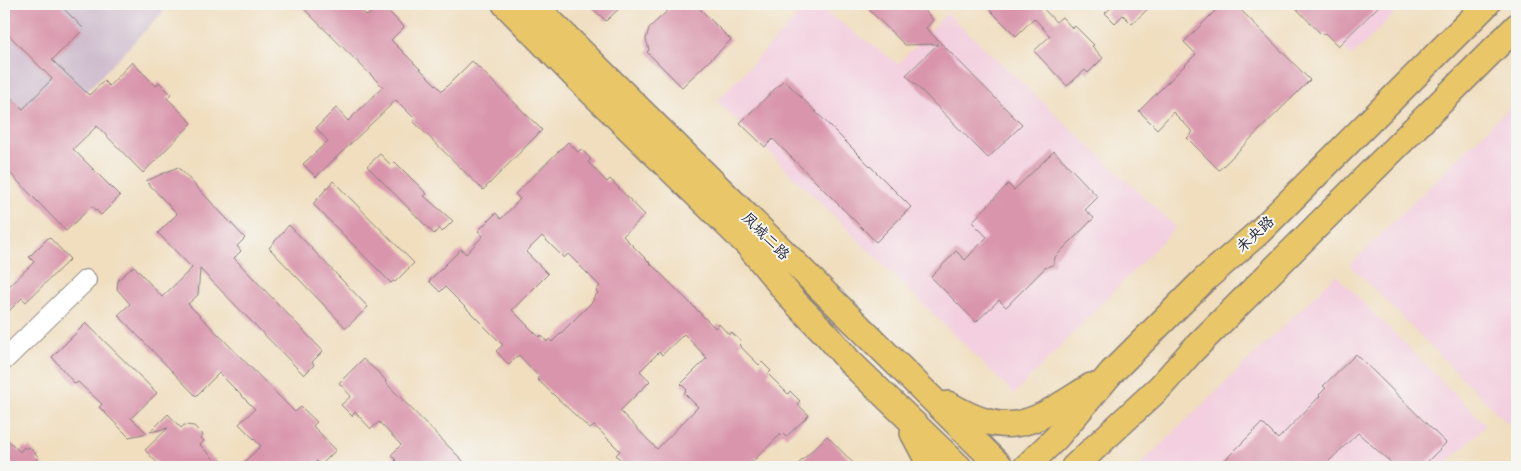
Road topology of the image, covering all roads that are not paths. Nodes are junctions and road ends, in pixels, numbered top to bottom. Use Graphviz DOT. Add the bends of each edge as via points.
graph roads {
  1 [pos="505,4"];
  2 [pos="533,4"];
  3 [pos="1488,4"];
  4 [pos="1517,26"];
  5 [pos="86,280"];
  6 [pos="4,360"];
  7 [pos="904,372"];
  8 [pos="1112,372"];
  9 [pos="885,398"];
  10 [pos="1131,416"];
  11 [pos="931,467"];
  12 [pos="959,467"];
  13 [pos="1001,467"];
  14 [pos="1026,467"];
  15 [pos="1074,467"];
  16 [pos="1100,467"];
  1 -- 9 [label="main road, 凤城二路" via="748,245 794,301"];
  2 -- 7 [label="main road, 凤城二路"];
  3 -- 8 [label="main road, 未央路" via="1259,232 1204,280"];
  4 -- 10 [label="main road"];
  5 -- 6 [label="street"];
  7 -- 8 [label="main road" via="973,418 994,424 1018,425 1045,414"];
  7 -- 13 [label="main road, 凤城二路"];
  8 -- 14 [label="main road, 未央路" via="1056,438"];
  9 -- 11 [label="main road" via="910,428"];
  9 -- 12 [label="main road, 凤城二路"];
  10 -- 15 [label="main road"];
  10 -- 16 [label="main road"];
}
